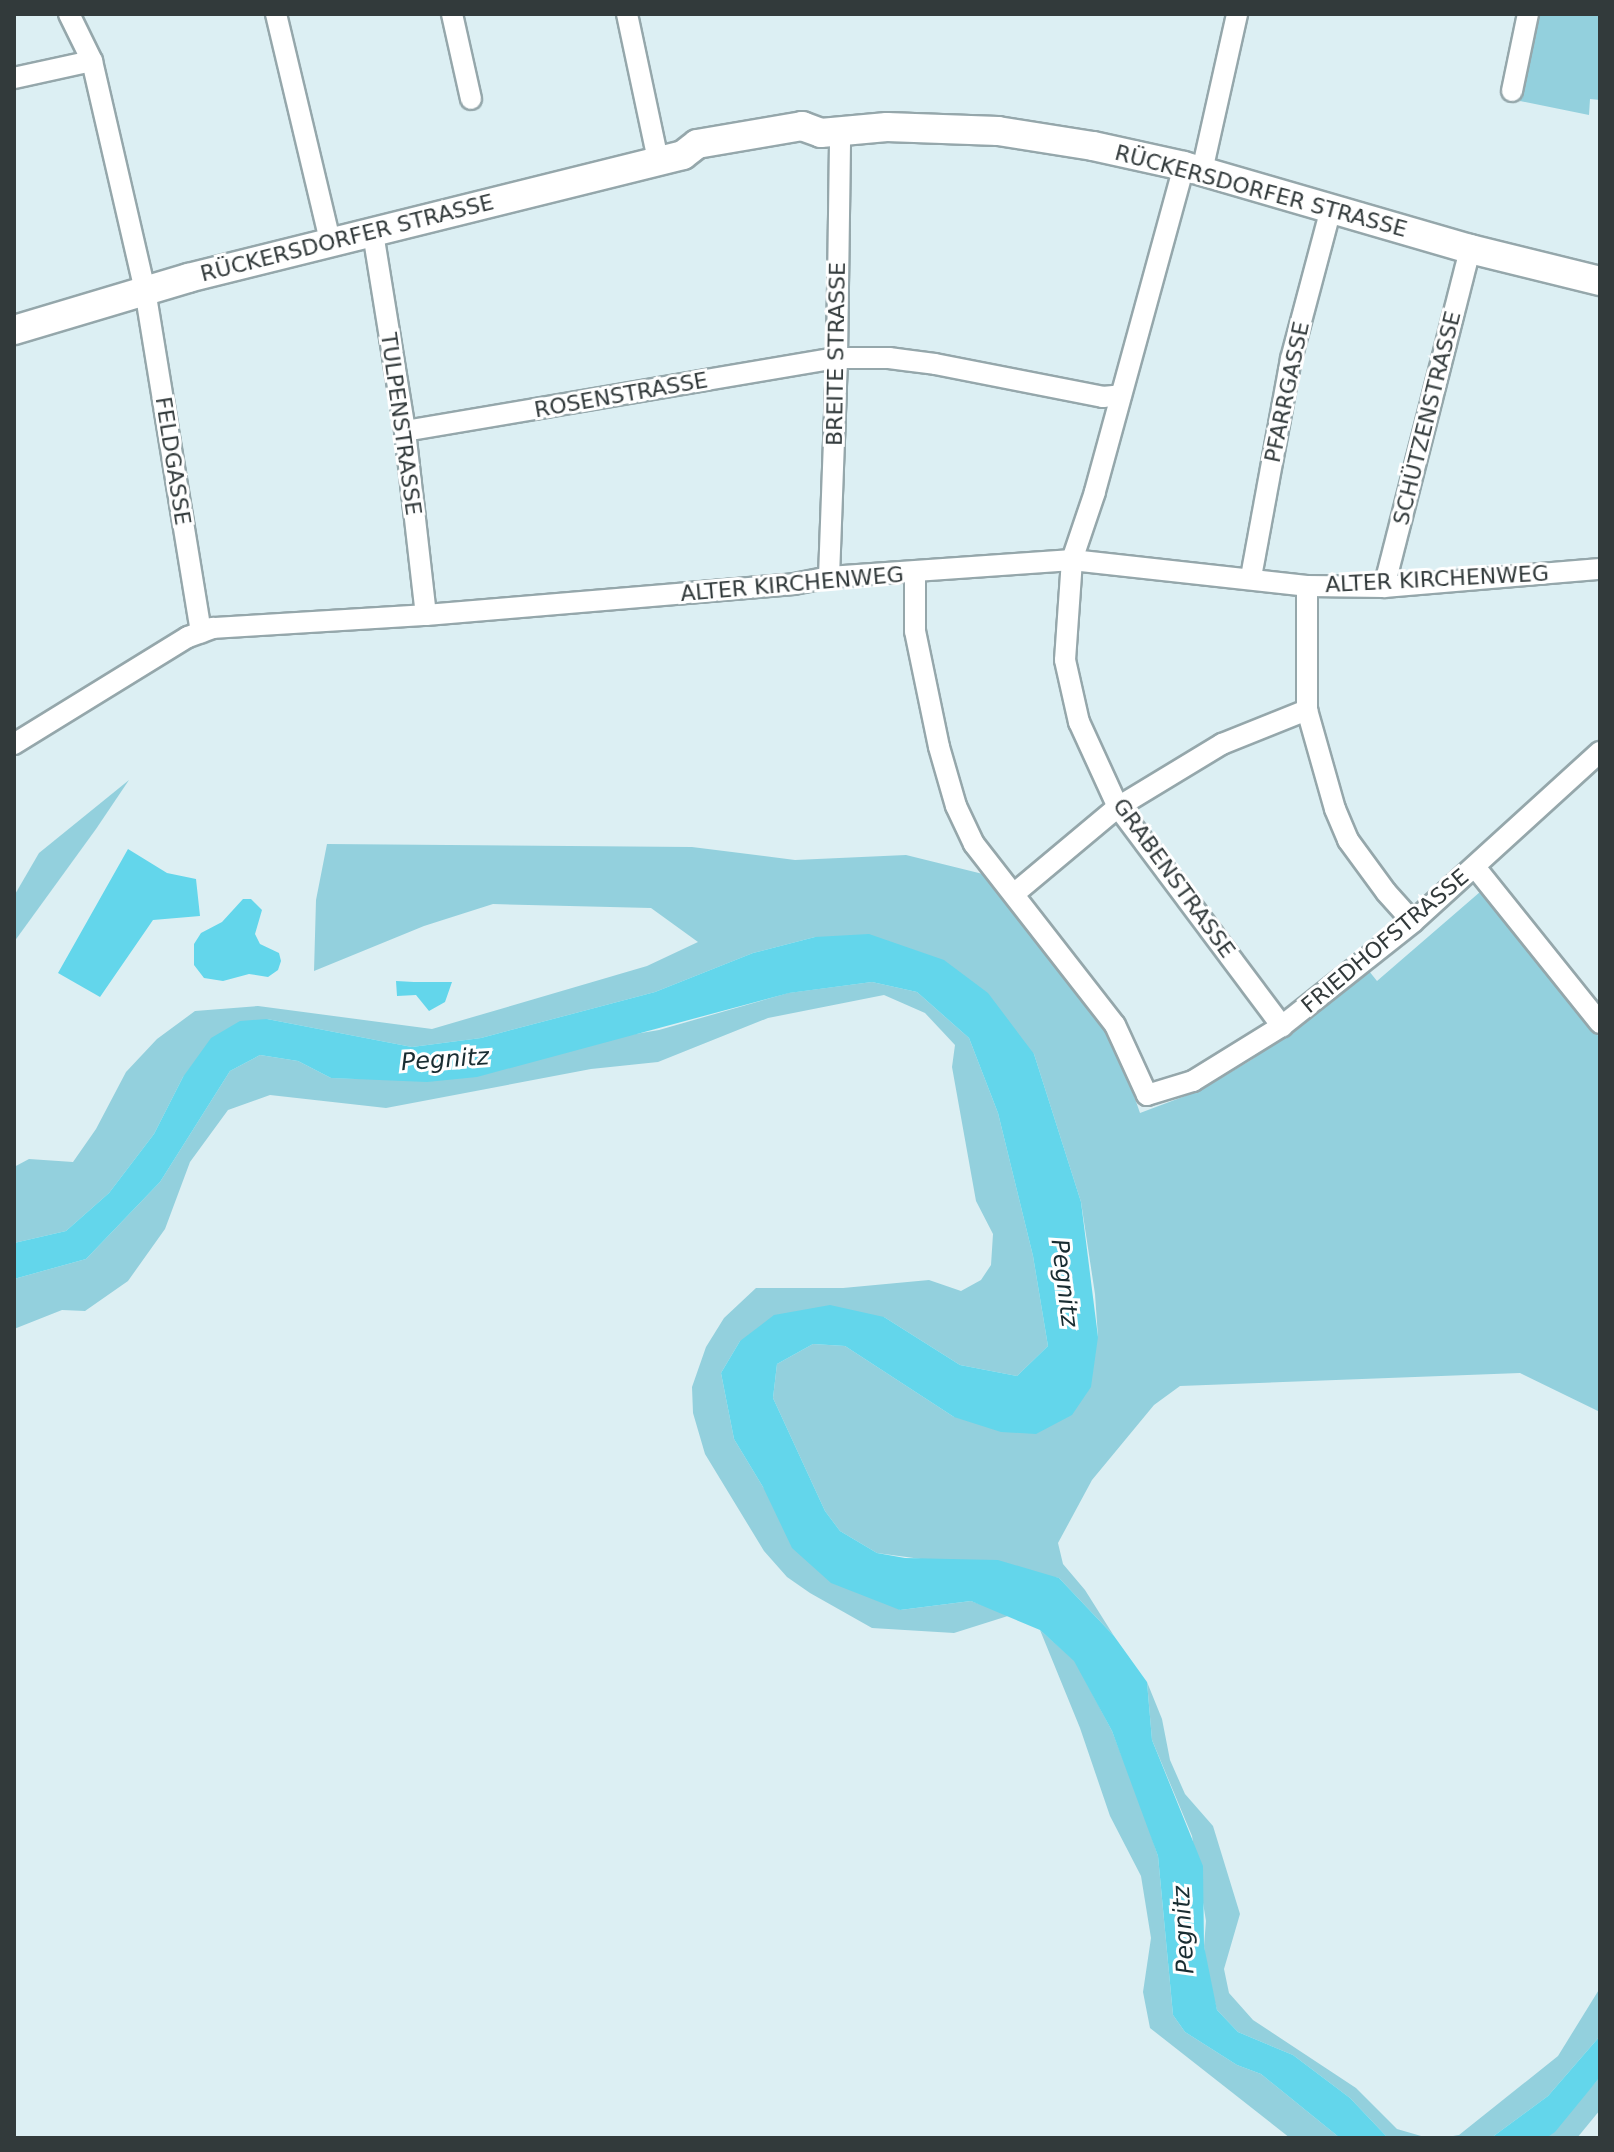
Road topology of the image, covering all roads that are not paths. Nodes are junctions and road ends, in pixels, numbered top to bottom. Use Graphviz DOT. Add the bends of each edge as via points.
graph roads {
  1 [pos="69,14"];
  2 [pos="276,14"];
  3 [pos="452,14"];
  4 [pos="627,14"];
  5 [pos="1237,14"];
  6 [pos="1528,14"];
  7 [pos="92,61"];
  8 [pos="14,78"];
  9 [pos="1512,91"];
  10 [pos="471,99"];
  11 [pos="830,131"];
  12 [pos="671,157"];
  13 [pos="1193,168"];
  14 [pos="1331,209"];
  15 [pos="373,233"];
  16 [pos="331,244"];
  17 [pos="1470,249"];
  18 [pos="1600,281"];
  19 [pos="145,290"];
  20 [pos="14,330"];
  21 [pos="837,358"];
  22 [pos="1121,395"];
  23 [pos="405,431"];
  24 [pos="1072,560"];
  25 [pos="1600,569"];
  26 [pos="915,573"];
  27 [pos="829,577"];
  28 [pos="1251,577"];
  29 [pos="1307,586"];
  30 [pos="1384,587"];
  31 [pos="426,615"];
  32 [pos="201,632"];
  33 [pos="1307,710"];
  34 [pos="14,744"];
  35 [pos="1600,752"];
  36 [pos="1118,807"];
  37 [pos="1475,867"];
  38 [pos="1015,893"];
  39 [pos="1413,922"];
  40 [pos="1600,1023"];
  41 [pos="1282,1026"];
  1 -- 7 [label="street, FELDGASSE"];
  2 -- 16 [label="street"];
  3 -- 10 [label="street"];
  4 -- 12 [label="street"];
  5 -- 13 [label="street, GRABENSTRASSE"];
  6 -- 9 [label="street"];
  7 -- 8 [label="street"];
  7 -- 19 [label="street, FELDGASSE"];
  11 -- 12 [label="main road, RÜCKERSDORFER STRASSE" via="802,126 697,144"];
  11 -- 13 [label="main road, RÜCKERSDORFER STRASSE" via="998,131"];
  11 -- 21 [label="street, BREITE STRASSE"];
  12 -- 15 [label="main road, RÜCKERSDORFER STRASSE"];
  13 -- 14 [label="main road, RÜCKERSDORFER STRASSE"];
  13 -- 22 [label="street, GRABENSTRASSE"];
  14 -- 17 [label="main road, RÜCKERSDORFER STRASSE"];
  14 -- 28 [label="street, PFARRGASSE" via="1291,359"];
  15 -- 16 [label="main road, RÜCKERSDORFER STRASSE"];
  15 -- 23 [label="street, TULPENSTRASSE"];
  16 -- 19 [label="main road, RÜCKERSDORFER STRASSE"];
  17 -- 18 [label="main road, RÜCKERSDORFER STRASSE"];
  17 -- 30 [label="street, SCHÜTZENSTRASSE"];
  19 -- 20 [label="main road, RÜCKERSDORFER STRASSE"];
  19 -- 32 [label="street, FELDGASSE"];
  21 -- 22 [label="street" via="889,358 1103,397"];
  21 -- 23 [label="street, ROSENSTRASSE"];
  21 -- 27 [label="street, BREITE STRASSE"];
  22 -- 24 [label="street, GRABENSTRASSE"];
  23 -- 31 [label="street, TULPENSTRASSE"];
  24 -- 26 [label="street, ALTER KIRCHENWEG"];
  24 -- 28 [label="street, ALTER KIRCHENWEG"];
  24 -- 36 [label="street, GRABENSTRASSE" via="1065,660 1079,722"];
  25 -- 30 [label="street, ALTER KIRCHENWEG"];
  26 -- 27 [label="street, ALTER KIRCHENWEG"];
  26 -- 38 [label="street" via="915,631 956,806 974,844"];
  27 -- 31 [label="street, ALTER KIRCHENWEG"];
  28 -- 29 [label="street, ALTER KIRCHENWEG"];
  29 -- 30 [label="street, ALTER KIRCHENWEG"];
  29 -- 33 [label="street"];
  31 -- 32 [label="street, ALTER KIRCHENWEG"];
  32 -- 34 [label="street, ALTER KIRCHENWEG"];
  33 -- 36 [label="street" via="1222,744"];
  33 -- 39 [label="street" via="1348,840"];
  35 -- 37 [label="street, FRIEDHOFSTRASSE"];
  36 -- 38 [label="street"];
  36 -- 41 [label="street, GRABENSTRASSE"];
  37 -- 39 [label="street, FRIEDHOFSTRASSE"];
  37 -- 40 [label="street"];
  38 -- 41 [label="street, FRIEDHOFSTRASSE" via="1115,1025 1147,1095 1193,1081"];
  39 -- 41 [label="street, FRIEDHOFSTRASSE"];
}
